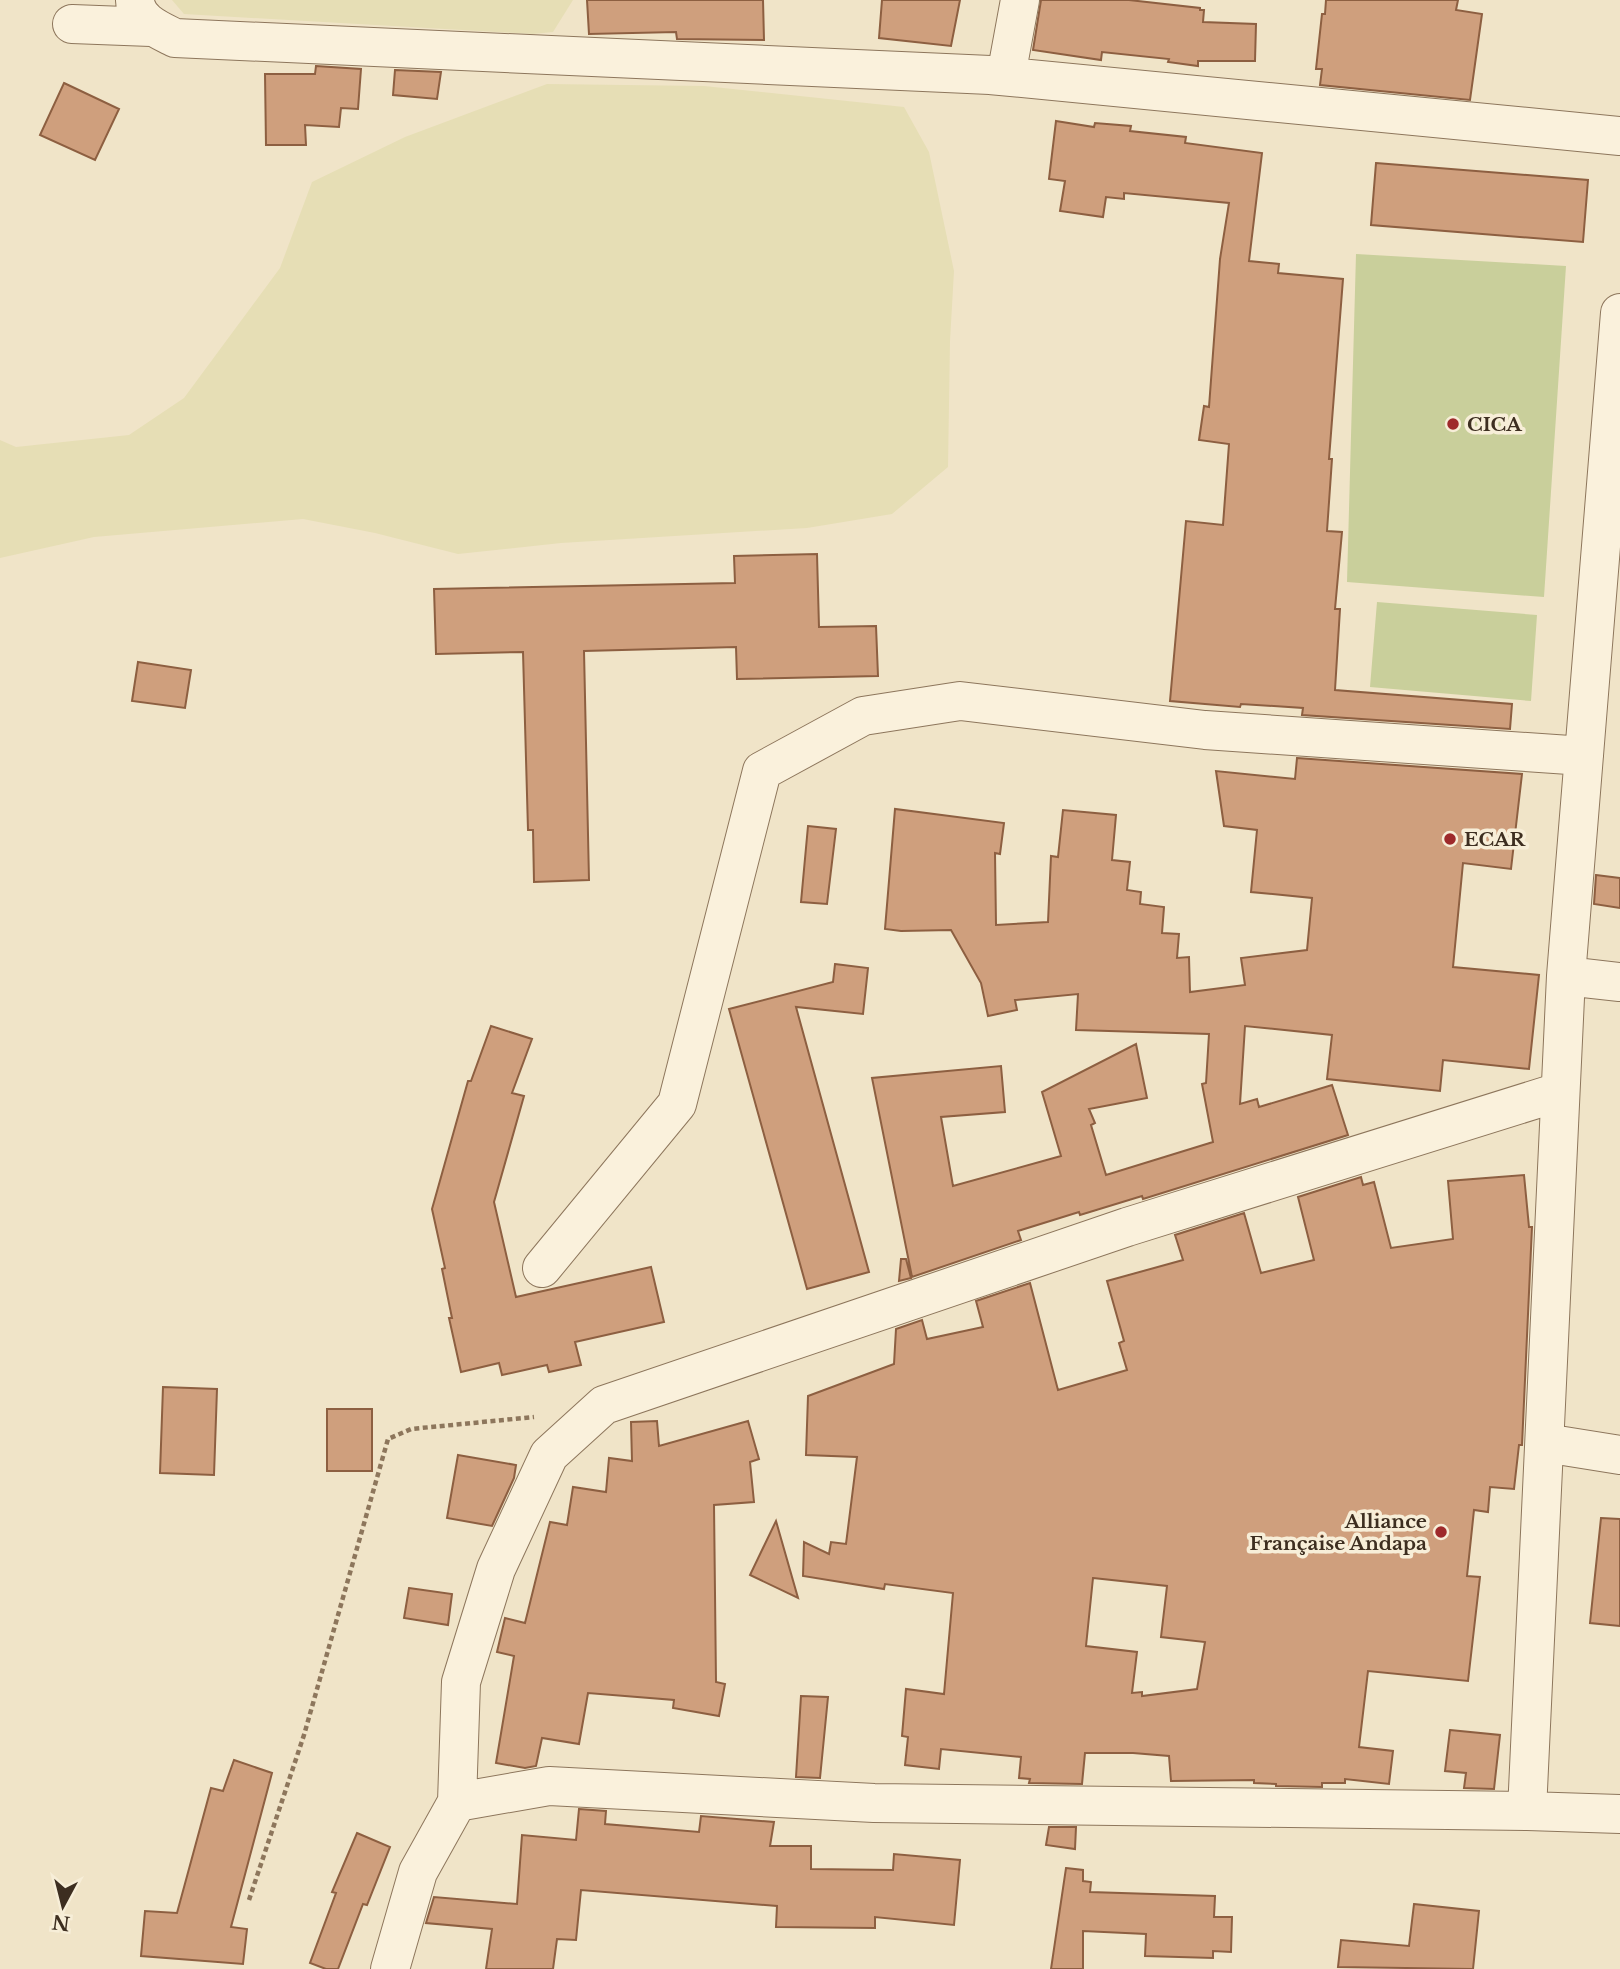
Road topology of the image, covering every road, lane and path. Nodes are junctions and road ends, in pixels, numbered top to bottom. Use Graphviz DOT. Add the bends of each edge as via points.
graph roads {
  1 [pos="1020,0"];
  2 [pos="143,13"];
  3 [pos="72,24"];
  4 [pos="1006,76"];
  5 [pos="1620,136"];
  6 [pos="1620,313"];
  7 [pos="1584,757"];
  8 [pos="1566,976"];
  9 [pos="1620,982"];
  10 [pos="1559,1092"];
  11 [pos="542,1268"];
  12 [pos="541,1416"];
  13 [pos="1545,1443"];
  14 [pos="1620,1455"];
  15 [pos="457,1801"];
  16 [pos="1527,1811"];
  17 [pos="1620,1814"];
  18 [pos="249,1900"];
  19 [pos="390,1969"];
  1 -- 4 [label="street"];
  2 -- 3 [label="street"];
  2 -- 4 [label="street" via="176,38"];
  4 -- 5 [label="street"];
  6 -- 7 [label="street"];
  7 -- 8 [label="street"];
  7 -- 11 [label="street" via="1205,730 960,701 863,716 762,771 677,1104"];
  8 -- 9 [label="street"];
  8 -- 10 [label="street"];
  10 -- 13 [label="street"];
  10 -- 15 [label="street" via="1127,1227 604,1405 549,1455 496,1569 461,1682"];
  12 -- 18 [label="path" via="411,1429 387,1438 304,1735"];
  13 -- 14 [label="street"];
  13 -- 16 [label="street"];
  15 -- 16 [label="street" via="549,1786 874,1803"];
  15 -- 19 [label="street" via="418,1872"];
  16 -- 17 [label="street"];
}
